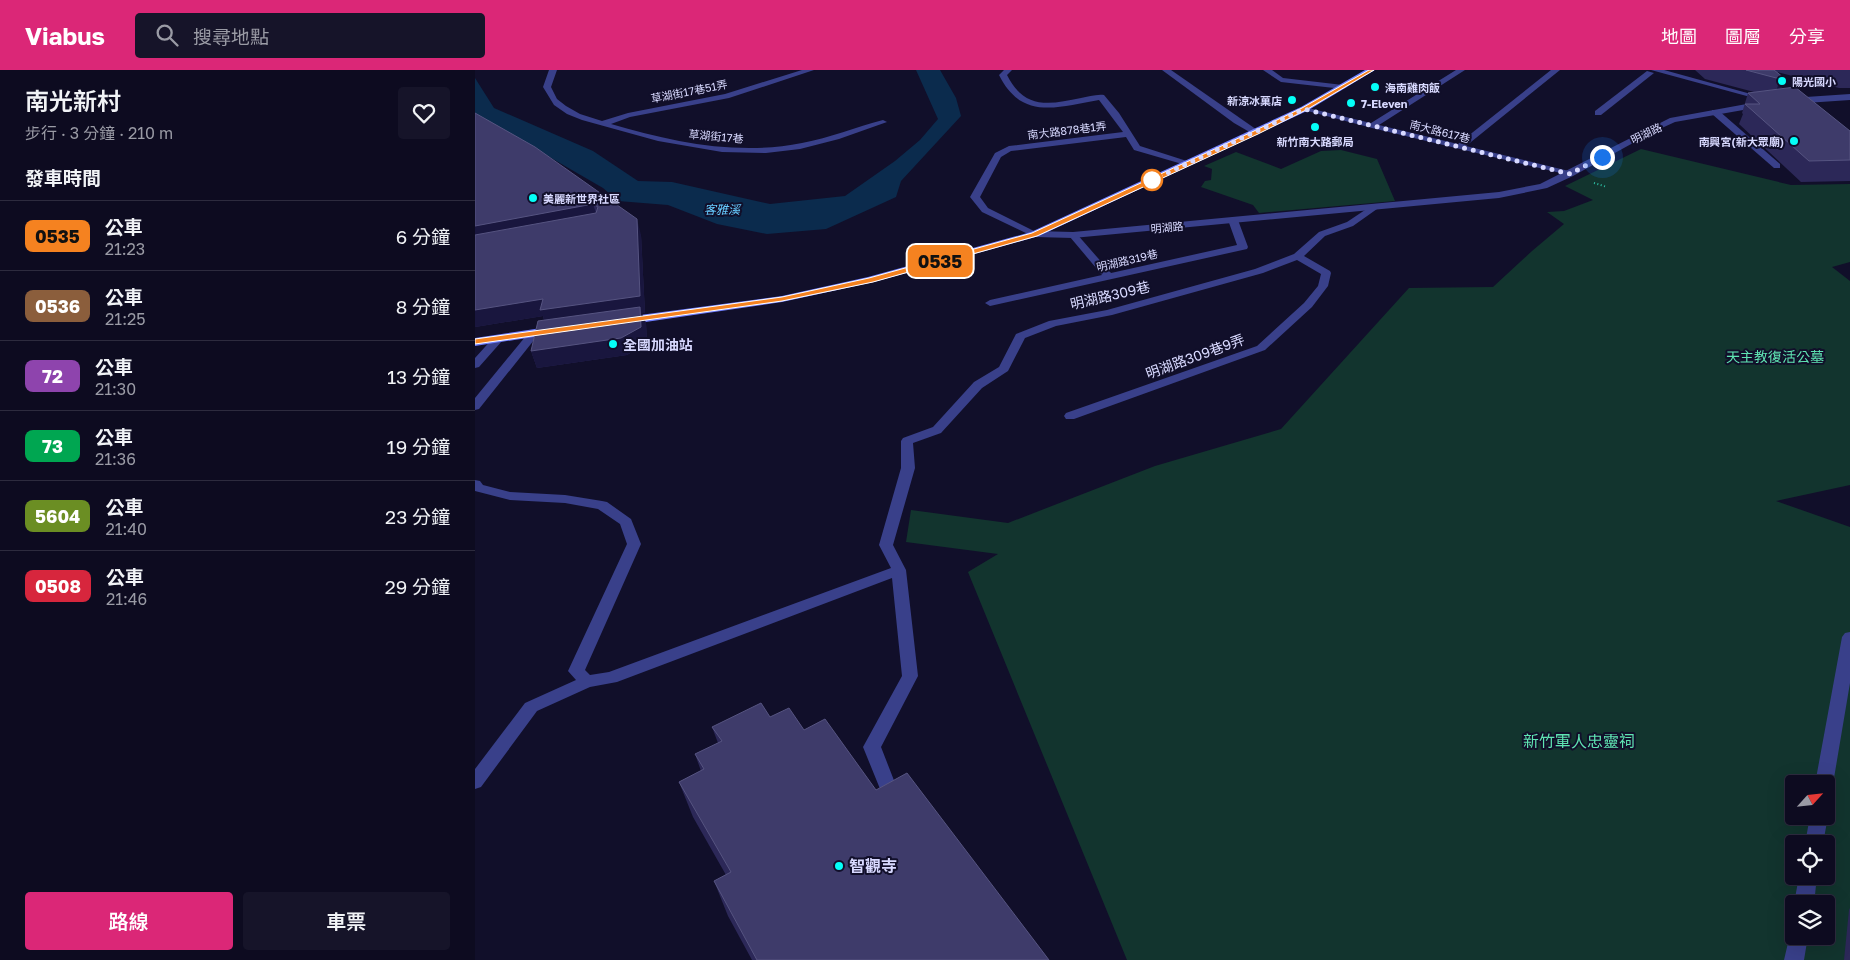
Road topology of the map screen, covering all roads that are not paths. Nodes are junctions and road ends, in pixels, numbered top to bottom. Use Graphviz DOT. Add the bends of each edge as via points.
graph roads {
  1 [pos="553,70"];
  2 [pos="810,70"];
  3 [pos="1008,70"];
  4 [pos="1165,70"];
  5 [pos="1267,70"];
  6 [pos="1371,70"];
  7 [pos="1461,70"];
  8 [pos="1556,70"];
  9 [pos="1653,72"];
  10 [pos="1343,87"];
  11 [pos="1850,97"];
  12 [pos="1778,102"];
  13 [pos="1304,109"];
  14 [pos="1715,112"];
  15 [pos="1598,113"];
  16 [pos="883,122"];
  17 [pos="602,124"];
  18 [pos="1372,126"];
  19 [pos="1256,132"];
  20 [pos="1128,134"];
  21 [pos="1460,147"];
  22 [pos="1189,163"];
  23 [pos="1777,166"];
  24 [pos="1570,174"];
  25 [pos="1374,207"];
  26 [pos="1233,220"];
  27 [pos="1035,234"];
  28 [pos="1073,235"];
  29 [pos="1298,256"];
  30 [pos="1109,277"];
  31 [pos="990,303"];
  32 [pos="610,322"];
  33 [pos="563,329"];
  34 [pos="534,333"];
  35 [pos="498,339"];
  36 [pos="475,342"];
  37 [pos="475,364"];
  38 [pos="475,406"];
  39 [pos="1070,416"];
  40 [pos="907,468"];
  41 [pos="475,484"];
  42 [pos="899,570"];
  43 [pos="1850,637"];
  44 [pos="587,682"];
  45 [pos="1827,775"];
  46 [pos="475,782"];
  47 [pos="895,806"];
  48 [pos="1796,945"];
  49 [pos="1794,960"];
  1 -- 17 [label="lane, 草湖街17巷" via="547,87 557,103 576,115"];
  2 -- 17 [label="lane, 草湖街17巷51弄" via="726,96 628,115"];
  3 -- 20 [label="lane" via="1003,75 1007,88 1018,99 1047,105 1101,97"];
  4 -- 19 [label="lane"];
  5 -- 10 [label="lane" via="1281,80"];
  6 -- 10 [label="main road"];
  7 -- 18 [label="lane"];
  8 -- 21 [label="lane"];
  9 -- 12 [label="lane"];
  9 -- 15 [label="street"];
  10 -- 13 [label="main road"];
  11 -- 12 [label="street, 明湖路"];
  12 -- 14 [label="street, 明湖路"];
  13 -- 18 [label="lane, 南大路617巷"];
  13 -- 19 [label="main road"];
  14 -- 23 [label="lane"];
  14 -- 24 [label="street, 明湖路" via="1673,120"];
  16 -- 17 [label="lane, 草湖街17巷" via="788,148 740,150 699,148"];
  18 -- 21 [label="lane, 南大路617巷"];
  19 -- 22 [label="main road"];
  20 -- 22 [label="lane" via="1137,148"];
  20 -- 27 [label="lane, 南大路878巷1弄" via="1009,149 999,156 975,197 985,210"];
  21 -- 24 [label="lane, 南大路617巷"];
  22 -- 27 [label="main road"];
  24 -- 25 [label="street, 明湖路" via="1543,186 1499,195"];
  25 -- 26 [label="street, 明湖路"];
  25 -- 29 [label="lane, 明湖路309巷" via="1351,224 1322,234"];
  26 -- 28 [label="street, 明湖路"];
  26 -- 30 [label="lane, 明湖路319巷" via="1243,247"];
  27 -- 28 [label="street, 明湖路"];
  27 -- 32 [label="main road, 明湖路" via="870,280 782,299"];
  28 -- 30 [label="lane"];
  29 -- 39 [label="lane, 明湖路309巷9弄" via="1326,273 1323,286 1261,348"];
  29 -- 40 [label="lane, 明湖路309巷" via="1259,271 1108,313 1053,323 1020,336 1004,369 978,385 937,430 907,441"];
  30 -- 31 [label="lane, 明湖路319巷"];
  33 -- 34 [label="main road"];
  34 -- 35 [label="main road"];
  34 -- 38 [label="lane"];
  35 -- 36 [label="main road"];
  35 -- 37 [label="lane"];
  40 -- 42 [label="lane" via="886,544"];
  41 -- 44 [label="lane" via="478,488 510,496 602,506 627,522 634,544 577,671"];
  42 -- 44 [label="lane" via="611,678"];
  42 -- 47 [label="lane" via="910,676 872,747"];
  43 -- 45 [label="lane"];
  44 -- 46 [label="lane" via="531,707"];
  48 -- 49 [label="lane"];
}
